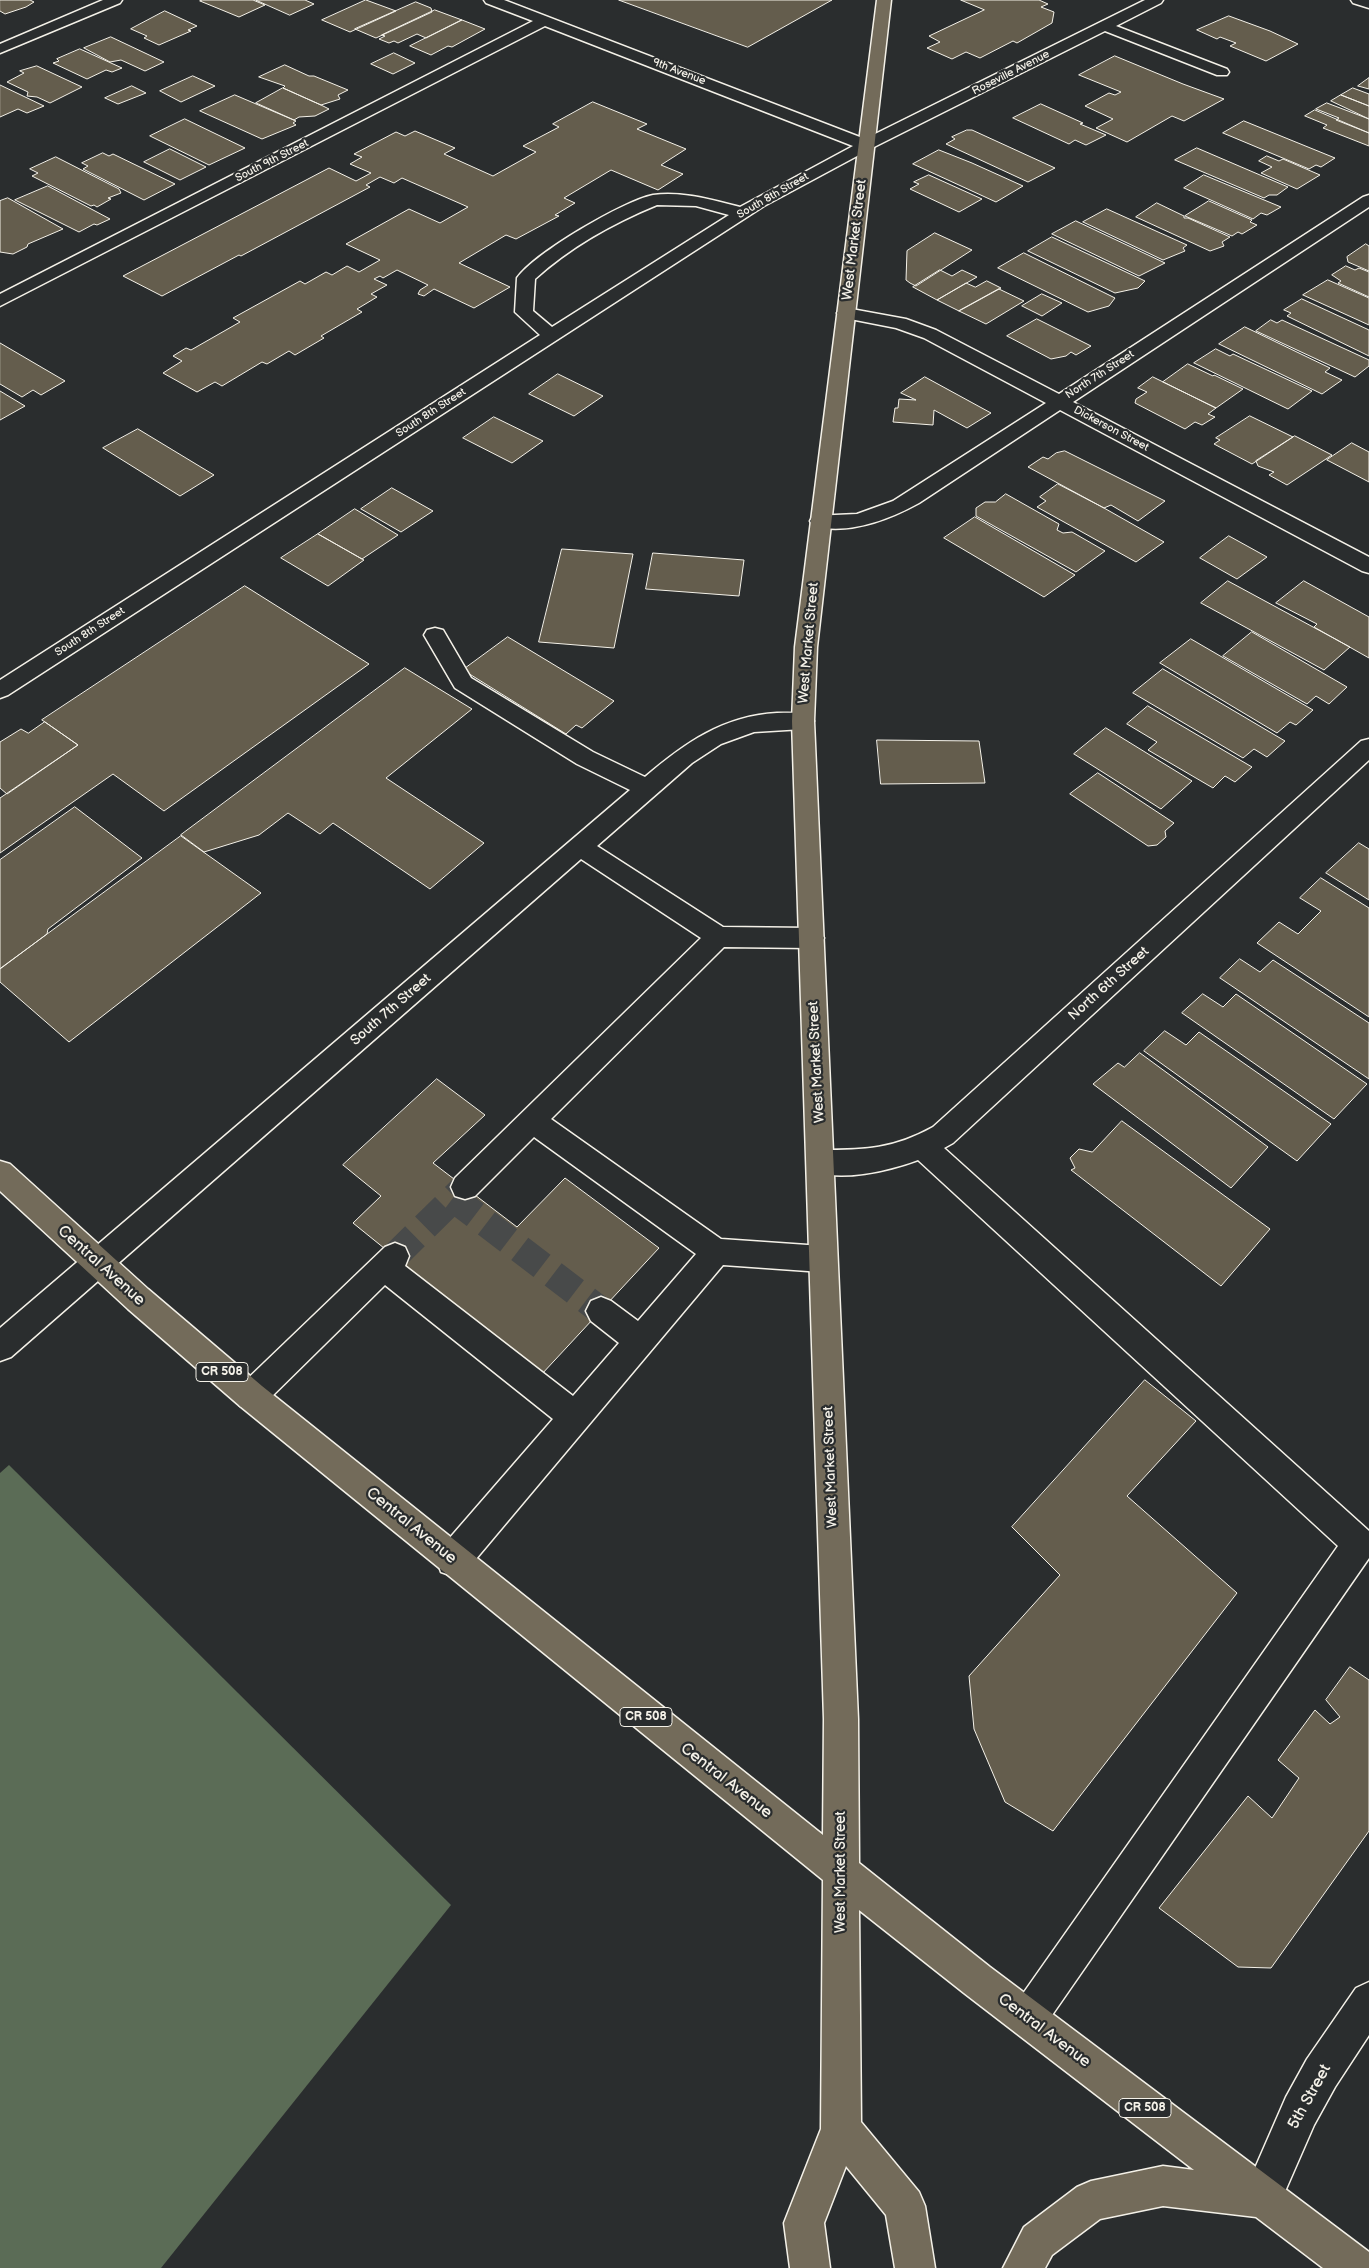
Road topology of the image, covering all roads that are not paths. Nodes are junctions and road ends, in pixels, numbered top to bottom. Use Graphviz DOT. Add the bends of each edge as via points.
graph roads {
  1 [pos="115,0"];
  2 [pos="491,0"];
  3 [pos="884,0"];
  4 [pos="1156,0"];
  5 [pos="1358,0"];
  6 [pos="1369,4"];
  7 [pos="544,21"];
  8 [pos="1104,26"];
  9 [pos="0,48"];
  10 [pos="1222,72"];
  11 [pos="866,144"];
  12 [pos="1369,200"];
  13 [pos="742,213"];
  14 [pos="0,301"];
  15 [pos="846,313"];
  16 [pos="551,335"];
  17 [pos="1059,402"];
  18 [pos="820,522"];
  19 [pos="1369,566"];
  20 [pos="435,635"];
  21 [pos="0,690"];
  22 [pos="803,721"];
  23 [pos="1369,748"];
  24 [pos="647,788"];
  25 [pos="581,847"];
  26 [pos="718,937"];
  27 [pos="811,938"];
  28 [pos="531,1120"];
  29 [pos="923,1147"];
  30 [pos="821,1162"];
  31 [pos="0,1174"];
  32 [pos="465,1187"];
  33 [pos="716,1252"];
  34 [pos="822,1259"];
  35 [pos="97,1263"];
  36 [pos="601,1311"];
  37 [pos="641,1341"];
  38 [pos="0,1347"];
  39 [pos="251,1396"];
  40 [pos="575,1417"];
  41 [pos="453,1560"];
  42 [pos="841,1872"];
  43 [pos="1369,2001"];
  44 [pos="1028,2018"];
  45 [pos="841,2129"];
  46 [pos="1262,2198"];
  47 [pos="810,2268"];
  48 [pos="915,2268"];
  49 [pos="1023,2268"];
  50 [pos="1356,2268"];
  1 -- 9 [label="street"];
  2 -- 7 [label="street, 9th Avenue"];
  3 -- 11 [label="main road, West Market Street"];
  4 -- 8 [label="street, Roseville Avenue"];
  5 -- 6 [label="street"];
  7 -- 11 [label="street, 9th Avenue"];
  7 -- 14 [label="street, South 9th Street"];
  8 -- 10 [label="street"];
  8 -- 11 [label="street, Roseville Avenue"];
  11 -- 13 [label="street, South 8th Street"];
  11 -- 15 [label="main road, West Market Street"];
  12 -- 17 [label="street, North 7th Street"];
  13 -- 16 [label="street, South 8th Street"];
  13 -- 16 [label="street" via="696,201 655,200 620,214 548,258 526,278 524,312"];
  15 -- 17 [label="street, Dickerson Street" via="900,323 930,334"];
  15 -- 18 [label="main road, West Market Street"];
  16 -- 21 [label="street, South 8th Street"];
  17 -- 18 [label="street, North 7th Street" via="894,509 857,522"];
  17 -- 19 [label="street, Dickerson Street"];
  18 -- 22 [label="main road, West Market Street" via="805,656"];
  20 -- 24 [label="street" via="463,683 585,758"];
  22 -- 24 [label="street, South 7th Street" via="733,728 701,744"];
  22 -- 27 [label="main road, West Market Street"];
  23 -- 29 [label="street, North 6th Street" via="943,1135"];
  24 -- 25 [label="street, South 7th Street"];
  25 -- 26 [label="street"];
  25 -- 35 [label="street, South 7th Street"];
  26 -- 27 [label="street"];
  26 -- 28 [label="street"];
  27 -- 30 [label="main road, West Market Street"];
  28 -- 32 [label="street"];
  28 -- 33 [label="street"];
  29 -- 30 [label="street, North 6th Street" via="874,1162"];
  29 -- 44 [label="street" via="1360,1544"];
  30 -- 34 [label="main road, West Market Street"];
  31 -- 35 [label="main road, Central Avenue / CR 508"];
  33 -- 34 [label="street"];
  33 -- 37 [label="street"];
  34 -- 42 [label="main road, West Market Street" via="841,1719"];
  35 -- 38 [label="street, South 7th Street"];
  35 -- 39 [label="main road, Central Avenue / CR 508"];
  36 -- 37 [label="street"];
  37 -- 40 [label="street"];
  39 -- 40 [label="street" via="390,1261"];
  39 -- 41 [label="main road, Central Avenue / CR 508"];
  40 -- 41 [label="street"];
  41 -- 42 [label="main road, Central Avenue / CR 508"];
  42 -- 44 [label="main road, Central Avenue / CR 508"];
  42 -- 45 [label="main road, West Market Street"];
  43 -- 46 [label="street, 5th Street" via="1300,2111"];
  44 -- 46 [label="main road, Central Avenue / CR 508"];
  45 -- 47 [label="main road, West Market Street" via="804,2223"];
  45 -- 48 [label="main road" via="905,2206"];
  46 -- 49 [label="main road" via="1163,2186 1091,2201 1038,2241"];
  46 -- 50 [label="main road, Central Avenue / CR 508"];
}
